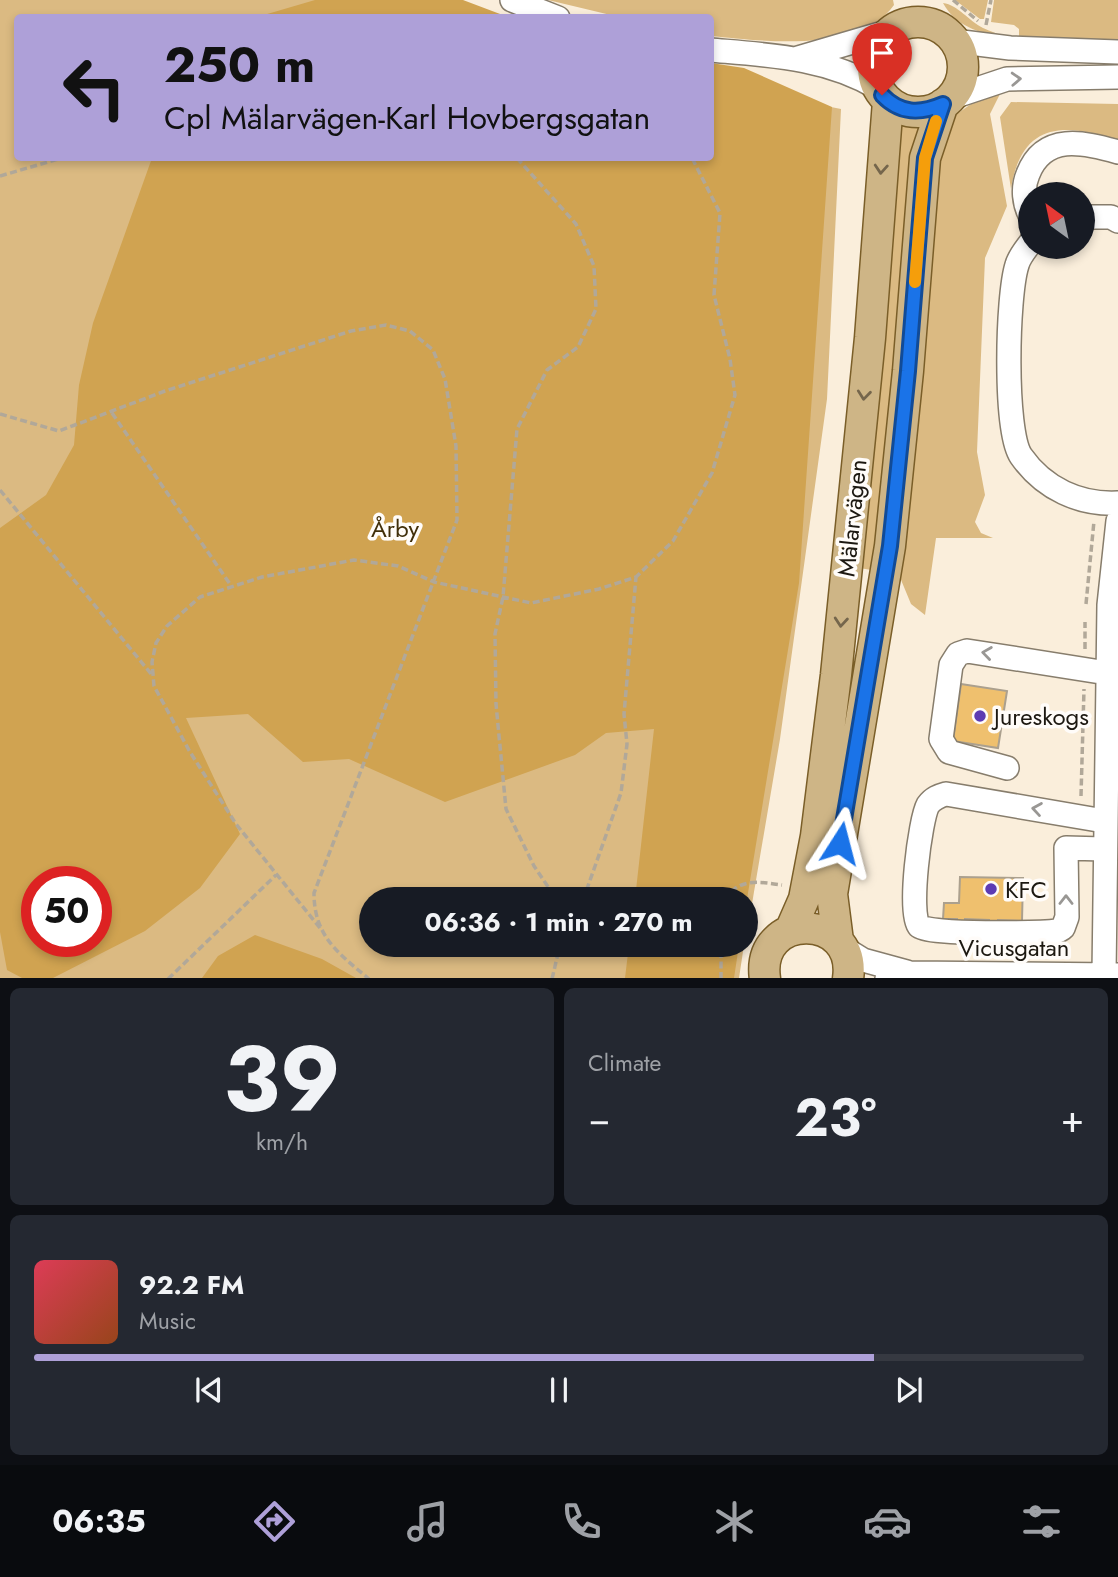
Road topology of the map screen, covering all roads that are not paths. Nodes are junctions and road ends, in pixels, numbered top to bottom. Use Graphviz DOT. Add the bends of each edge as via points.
graph roads {
  1 [pos="512,0"];
  2 [pos="548,14"];
  3 [pos="897,19"];
  4 [pos="939,21"];
  5 [pos="714,50"];
  6 [pos="1118,52"];
  7 [pos="798,58"];
  8 [pos="1118,77"];
  9 [pos="883,94"];
  10 [pos="946,101"];
  11 [pos="1118,152"];
  12 [pos="1025,182"];
  13 [pos="1096,218"];
  14 [pos="1118,221"];
  15 [pos="1020,259"];
  16 [pos="1118,503"];
  17 [pos="1118,521"];
  18 [pos="1111,684"];
  19 [pos="1007,768"];
  20 [pos="1112,776"];
  21 [pos="1104,821"];
  22 [pos="1104,849"];
  23 [pos="790,931"];
  24 [pos="840,944"];
  25 [pos="1111,975"];
  26 [pos="907,977"];
  27 [pos="765,978"];
  28 [pos="848,978"];
  29 [pos="887,978"];
  1 -- 2 [label="street"];
  3 -- 4 [label="main road"];
  3 -- 7 [label="street"];
  3 -- 9 [label="main road" via="875,53 873,72"];
  4 -- 6 [label="street" via="1010,48"];
  4 -- 10 [label="main road" via="963,66 960,83"];
  5 -- 7 [label="street"];
  7 -- 9 [label="street" via="859,76"];
  10 -- 8 [label="street, one-way" via="1007,79"];
  9 -- 10 [label="main road" via="911,112 928,111"];
  9 -- 23 [label="main road, Mälarvägen, one-way" via="870,338 835,688 806,889"];
  10 -- 24 [label="main road, Mälarvägen" via="925,158 890,546 832,894"];
  11 -- 12 [label="street" via="1070,142 1052,145 1036,157"];
  13 -- 14 [label="street"];
  15 -- 16 [label="street" via="1009,313 1012,433 1020,455 1066,495 1095,504"];
  17 -- 18 [label="street" via="1109,605"];
  18 -- 19 [label="street, one-way" via="1054,665 967,650 953,658 941,739 944,746 949,752"];
  18 -- 20 [label="street"];
  20 -- 21 [label="street"];
  21 -- 22 [label="street"];
  21 -- 22 [label="street, one-way" via="946,794 937,797 927,807 912,902 919,926 1058,931 1067,918 1066,848"];
  22 -- 25 [label="street"];
  23 -- 24 [label="main road" via="812,928"];
  23 -- 27 [label="main road, Mälarvägen" via="769,951"];
  24 -- 26 [label="street, Vicusgatan" via="863,960"];
  24 -- 28 [label="main road, Mälarvägen" via="848,960"];
  25 -- 26 [label="street, Vicusgatan"];
  26 -- 29 [label="street, Vicusgatan"];
}
